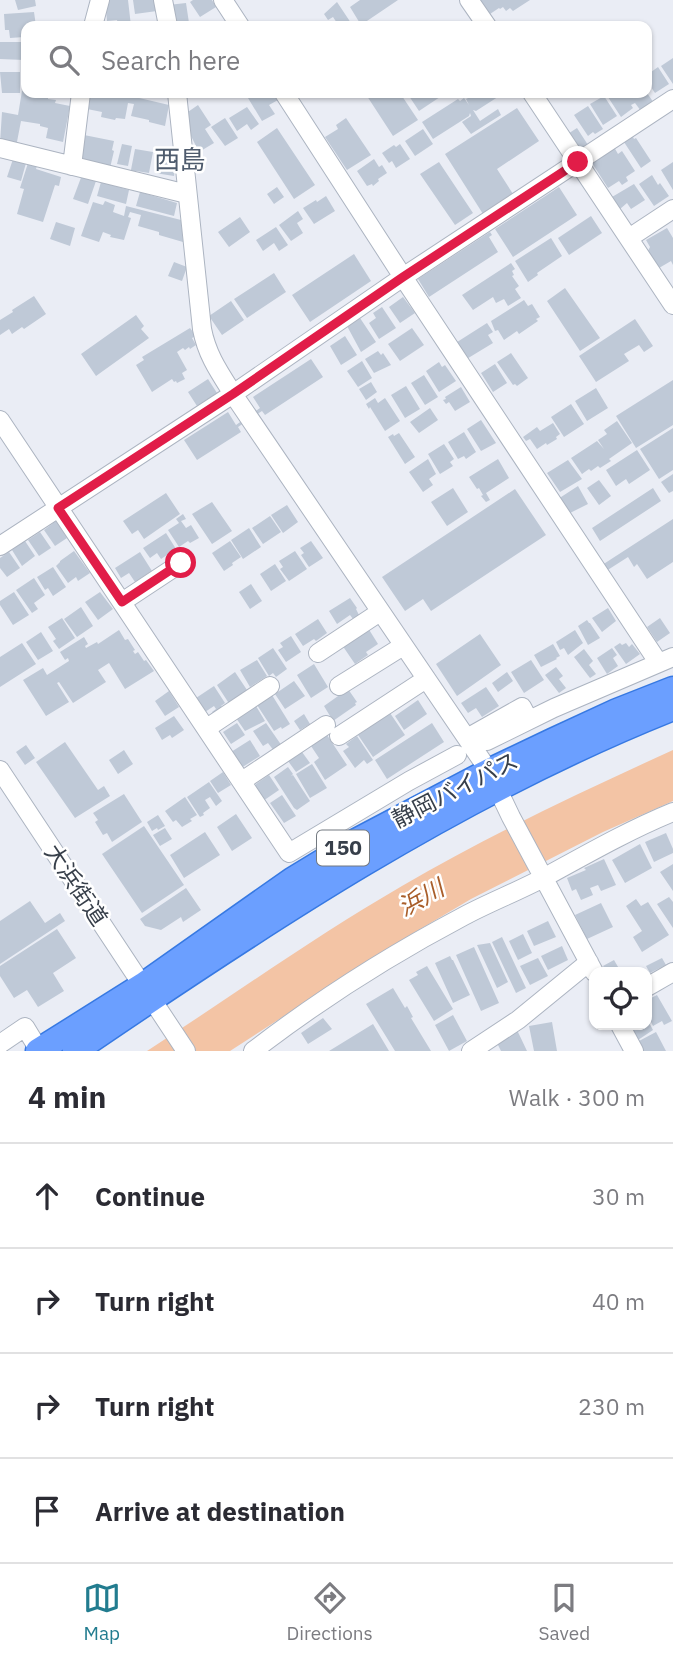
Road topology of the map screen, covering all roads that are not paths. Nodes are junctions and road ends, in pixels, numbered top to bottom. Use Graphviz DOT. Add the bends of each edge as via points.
graph roads {
  1 [pos="100,0"];
  2 [pos="163,0"];
  3 [pos="223,0"];
  4 [pos="470,0"];
  5 [pos="94,21"];
  6 [pos="167,21"];
  7 [pos="237,21"];
  8 [pos="484,21"];
  9 [pos="80,98"];
  10 [pos="177,98"];
  11 [pos="287,98"];
  12 [pos="535,98"];
  13 [pos="673,99"];
  14 [pos="0,148"];
  15 [pos="578,162"];
  16 [pos="72,166"];
  17 [pos="187,194"];
  18 [pos="673,209"];
  19 [pos="628,238"];
  20 [pos="403,277"];
  21 [pos="673,305"];
  22 [pos="233,394"];
  23 [pos="0,420"];
  24 [pos="58,508"];
  25 [pos="0,546"];
  26 [pos="181,563"];
  27 [pos="122,602"];
  28 [pos="380,611"];
  29 [pos="403,646"];
  30 [pos="318,653"];
  31 [pos="665,659"];
  32 [pos="426,679"];
  33 [pos="270,686"];
  34 [pos="339,686"];
  35 [pos="673,689"];
  36 [pos="673,708"];
  37 [pos="529,720"];
  38 [pos="207,728"];
  39 [pos="467,738"];
  40 [pos="487,741"];
  41 [pos="457,755"];
  42 [pos="0,770"];
  43 [pos="494,780"];
  44 [pos="242,781"];
  45 [pos="673,811"];
  46 [pos="544,878"];
  47 [pos="592,967"];
  48 [pos="589,969"];
  49 [pos="673,972"];
  50 [pos="652,983"];
  51 [pos="148,992"];
  52 [pos="623,1030"];
  53 [pos="0,1044"];
  54 [pos="39,1051"];
  55 [pos="75,1051"];
  56 [pos="186,1051"];
  57 [pos="253,1051"];
  58 [pos="471,1051"];
  59 [pos="634,1051"];
  1 -- 5 [label="street"];
  2 -- 6 [label="street"];
  3 -- 7 [label="street"];
  4 -- 8 [label="street"];
  9 -- 16 [label="street"];
  10 -- 17 [label="street"];
  11 -- 20 [label="street"];
  12 -- 15 [label="street"];
  13 -- 15 [label="street"];
  14 -- 16 [label="street"];
  15 -- 19 [label="street"];
  15 -- 20 [label="street"];
  16 -- 17 [label="street"];
  17 -- 22 [label="street" via="205,345"];
  18 -- 19 [label="street"];
  19 -- 21 [label="street"];
  20 -- 22 [label="street"];
  20 -- 31 [label="street"];
  22 -- 24 [label="street"];
  22 -- 28 [label="street"];
  23 -- 24 [label="street"];
  24 -- 25 [label="street"];
  24 -- 27 [label="street"];
  26 -- 27 [label="street"];
  27 -- 38 [label="street"];
  28 -- 29 [label="street"];
  28 -- 30 [label="street"];
  29 -- 32 [label="street"];
  29 -- 34 [label="street"];
  31 -- 37 [label="street"];
  32 -- 39 [label="street"];
  32 -- 44 [label="street"];
  33 -- 38 [label="street"];
  35 -- 43 [label="highway, 静岡バイパス / 150" via="617,711"];
  36 -- 43 [label="highway, 静岡バイパス / 150"];
  37 -- 39 [label="street" via="522,707"];
  37 -- 40 [label="street"];
  38 -- 44 [label="street"];
  39 -- 43 [label="street"];
  41 -- 44 [label="street" via="289,853"];
  42 -- 51 [label="street, 大浜街道"];
  43 -- 46 [label="street"];
  43 -- 51 [label="highway, 静岡バイパス / 150" via="356,841 292,880"];
  45 -- 46 [label="street"];
  46 -- 47 [label="street"];
  46 -- 57 [label="street" via="401,952"];
  48 -- 58 [label="street"];
  49 -- 50 [label="street"];
  51 -- 54 [label="highway, 静岡バイパス / 150"];
  51 -- 55 [label="highway, 静岡バイパス / 150"];
  51 -- 56 [label="street, 大浜街道"];
  52 -- 59 [label="street"];
  53 -- 54 [label="street" via="25,1027"];
}
